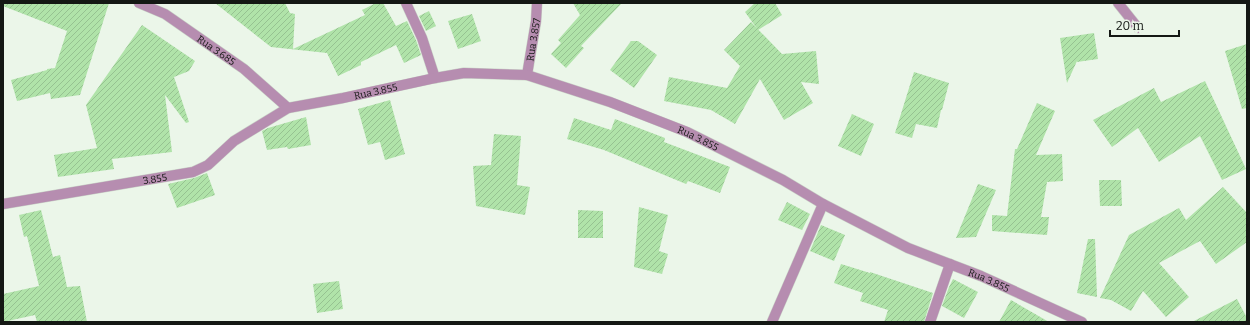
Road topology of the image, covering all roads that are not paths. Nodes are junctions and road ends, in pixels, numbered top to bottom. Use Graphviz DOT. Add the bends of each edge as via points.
graph roads {
  1 [pos="139,3"];
  2 [pos="406,3"];
  3 [pos="537,3"];
  4 [pos="1118,3"];
  5 [pos="1138,28"];
  6 [pos="526,75"];
  7 [pos="435,78"];
  8 [pos="288,108"];
  9 [pos="3,204"];
  10 [pos="823,204"];
  11 [pos="950,264"];
  12 [pos="772,322"];
  13 [pos="930,322"];
  14 [pos="1082,322"];
  1 -- 8 [label="street, Rua 3.685" via="165,14 244,69"];
  2 -- 7 [label="street" via="422,38"];
  3 -- 6 [label="street, Rua 3.857"];
  4 -- 5 [label="street"];
  6 -- 7 [label="street, Rua 3.855" via="464,73"];
  6 -- 10 [label="street, Rua 3.855" via="610,102 687,132 783,180"];
  7 -- 8 [label="street, Rua 3.855"];
  8 -- 9 [label="street, 3.855" via="234,141 208,165 193,172"];
  10 -- 11 [label="street, Rua 3.855" via="908,248"];
  10 -- 12 [label="street"];
  11 -- 13 [label="street"];
  11 -- 14 [label="street, Rua 3.855"];
}
